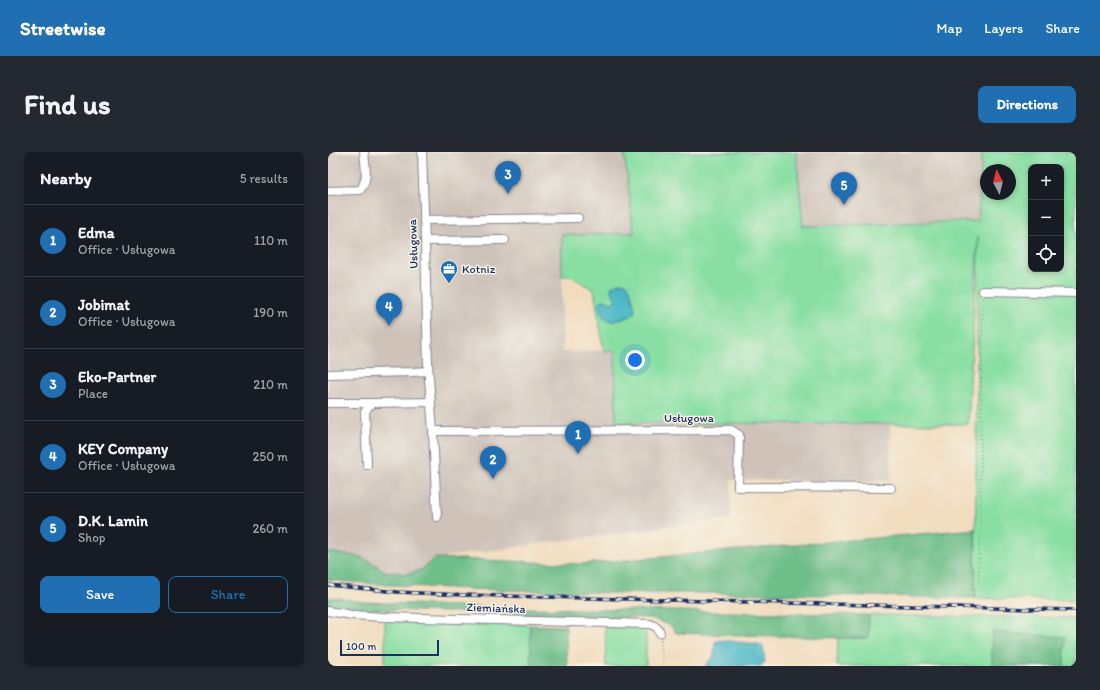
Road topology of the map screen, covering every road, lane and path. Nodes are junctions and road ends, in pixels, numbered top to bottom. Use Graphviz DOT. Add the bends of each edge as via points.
graph roads {
  1 [pos="364,152"];
  2 [pos="422,152"];
  3 [pos="328,191"];
  4 [pos="578,218"];
  5 [pos="424,220"];
  6 [pos="425,240"];
  7 [pos="506,240"];
  8 [pos="983,291"];
  9 [pos="1076,293"];
  10 [pos="428,371"];
  11 [pos="328,374"];
  12 [pos="431,402"];
  13 [pos="328,403"];
  14 [pos="374,404"];
  15 [pos="433,431"];
  16 [pos="367,465"];
  17 [pos="891,488"];
  18 [pos="437,517"];
  19 [pos="1073,576"];
  20 [pos="1076,576"];
  21 [pos="978,591"];
  22 [pos="328,611"];
  23 [pos="660,633"];
  24 [pos="663,666"];
  1 -- 3 [label="street" via="366,180 363,187 360,190"];
  2 -- 5 [label="street, Usługowa"];
  4 -- 5 [label="street"];
  5 -- 6 [label="street, Usługowa"];
  6 -- 7 [label="street"];
  6 -- 10 [label="street, Usługowa"];
  8 -- 9 [label="street"];
  8 -- 21 [label="path"];
  10 -- 11 [label="street"];
  10 -- 12 [label="street, Usługowa"];
  12 -- 14 [label="street"];
  12 -- 15 [label="street, Usługowa"];
  13 -- 14 [label="street"];
  14 -- 16 [label="street" via="365,412"];
  15 -- 17 [label="street, Usługowa" via="731,430 739,435 738,487"];
  15 -- 18 [label="street, Usługowa"];
  19 -- 20 [label="path"];
  22 -- 23 [label="street, Ziemiańska" via="383,617 650,624 658,628"];
  23 -- 24 [label="path"];
}
